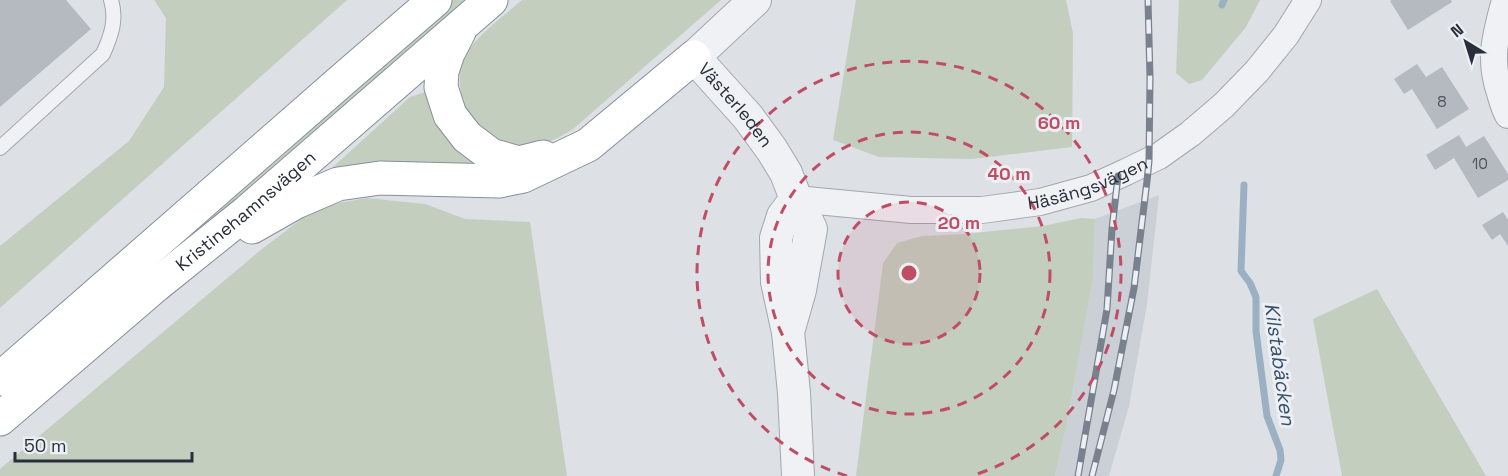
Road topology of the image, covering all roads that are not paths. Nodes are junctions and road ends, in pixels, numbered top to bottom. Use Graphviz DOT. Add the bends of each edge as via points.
graph roads {
  1 [pos="111,0"];
  2 [pos="406,0"];
  3 [pos="435,0"];
  4 [pos="491,0"];
  5 [pos="755,0"];
  6 [pos="1308,0"];
  7 [pos="1505,0"];
  8 [pos="463,24"];
  9 [pos="694,57"];
  10 [pos="348,75"];
  11 [pos="1508,115"];
  12 [pos="588,145"];
  13 [pos="0,148"];
  14 [pos="795,199"];
  15 [pos="155,286"];
  16 [pos="0,379"];
  17 [pos="0,419"];
  18 [pos="798,476"];
  1 -- 13 [label="lane" via="111,36 103,54"];
  2 -- 10 [label="highway"];
  3 -- 10 [label="highway, Kristinehamnsvägen"];
  4 -- 8 [label="highway, Kristinehamnsvägen"];
  5 -- 9 [label="street, Västerleden"];
  6 -- 14 [label="street, Häsängsvägen" via="1279,44 1224,105 1159,156 1090,188 1040,202 982,210 911,210"];
  7 -- 11 [label="street" via="1493,60"];
  8 -- 12 [label="highway" via="448,53 441,87 450,115 467,137 491,155 519,163"];
  8 -- 15 [label="highway, Kristinehamnsvägen" via="248,212"];
  9 -- 12 [label="highway"];
  9 -- 14 [label="street, Västerleden" via="772,150"];
  10 -- 16 [label="highway, Kristinehamnsvägen"];
  12 -- 15 [label="highway" via="523,176 499,181 380,178 338,184 296,202"];
  14 -- 18 [label="street, Västerleden" via="811,228 788,332"];
  15 -- 17 [label="highway, Kristinehamnsvägen"];
}
